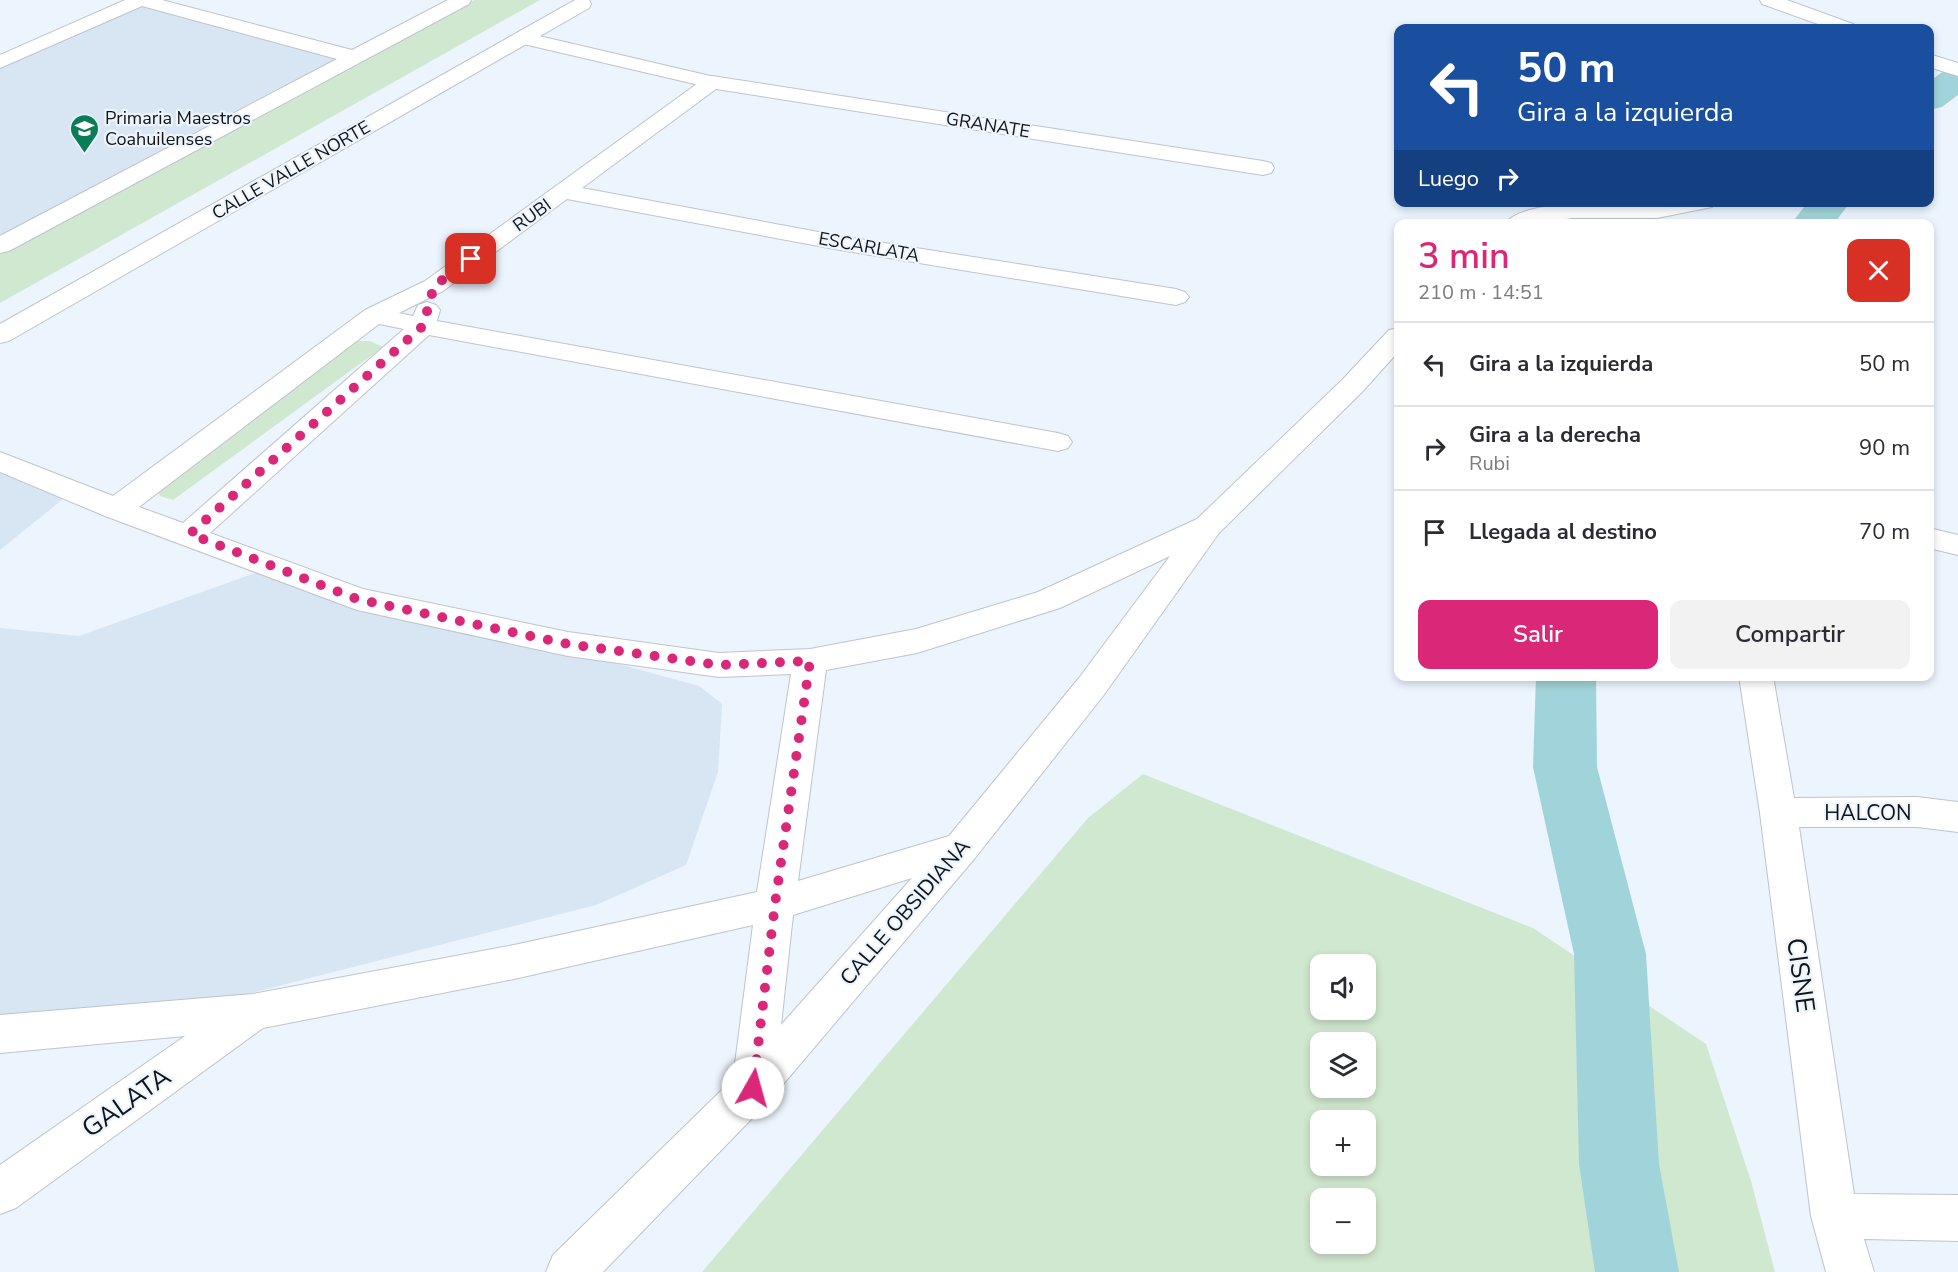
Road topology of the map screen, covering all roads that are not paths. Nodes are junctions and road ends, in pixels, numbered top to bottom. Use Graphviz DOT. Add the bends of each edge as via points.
graph roads {
  1 [pos="141,0"];
  2 [pos="462,0"];
  3 [pos="1768,0"];
  4 [pos="582,4"];
  5 [pos="1809,8"];
  6 [pos="1839,24"];
  7 [pos="522,39"];
  8 [pos="354,57"];
  9 [pos="0,62"];
  10 [pos="1934,62"];
  11 [pos="1958,70"];
  12 [pos="712,82"];
  13 [pos="1263,168"];
  14 [pos="564,192"];
  15 [pos="1686,207"];
  16 [pos="1529,219"];
  17 [pos="0,246"];
  18 [pos="434,286"];
  19 [pos="1176,297"];
  20 [pos="374,315"];
  21 [pos="423,326"];
  22 [pos="0,335"];
  23 [pos="1394,340"];
  24 [pos="1058,442"];
  25 [pos="0,461"];
  26 [pos="116,509"];
  27 [pos="1208,526"];
  28 [pos="190,534"];
  29 [pos="1934,539"];
  30 [pos="1958,545"];
  31 [pos="810,661"];
  32 [pos="1757,681"];
  33 [pos="1778,813"];
  34 [pos="1958,817"];
  35 [pos="962,847"];
  36 [pos="775,904"];
  37 [pos="253,1012"];
  38 [pos="0,1034"];
  39 [pos="753,1088"];
  40 [pos="0,1192"];
  41 [pos="1834,1216"];
  42 [pos="1958,1218"];
  43 [pos="570,1272"];
  44 [pos="1850,1272"];
  1 -- 8 [label="street"];
  1 -- 9 [label="street"];
  2 -- 8 [label="street"];
  3 -- 5 [label="street"];
  4 -- 7 [label="street, CALLE VALLE NORTE"];
  5 -- 6 [label="street"];
  7 -- 12 [label="street, GRANATE"];
  7 -- 22 [label="street, CALLE VALLE NORTE"];
  8 -- 17 [label="street"];
  10 -- 11 [label="street"];
  12 -- 13 [label="street, GRANATE"];
  12 -- 14 [label="street, RUBI"];
  14 -- 18 [label="street, RUBI"];
  14 -- 19 [label="street, ESCARLATA" via="840,243"];
  15 -- 16 [label="street" via="1560,212"];
  18 -- 20 [label="street, RUBI"];
  18 -- 21 [label="street"];
  20 -- 21 [label="street"];
  20 -- 26 [label="street"];
  21 -- 24 [label="street"];
  21 -- 28 [label="street"];
  23 -- 27 [label="street"];
  25 -- 26 [label="street"];
  26 -- 28 [label="street"];
  27 -- 31 [label="street" via="1049,600 917,641"];
  27 -- 35 [label="street, CALLE OBSIDIANA" via="1091,687"];
  28 -- 31 [label="street" via="357,599 568,644 719,665"];
  29 -- 30 [label="street"];
  31 -- 36 [label="street"];
  32 -- 33 [label="street, CISNE"];
  33 -- 34 [label="street, HALCON" via="1917,812"];
  33 -- 41 [label="street, CISNE"];
  35 -- 36 [label="street"];
  35 -- 39 [label="street, CALLE OBSIDIANA"];
  36 -- 37 [label="street" via="514,962"];
  36 -- 39 [label="street"];
  37 -- 38 [label="street"];
  37 -- 40 [label="street, GALATA"];
  39 -- 43 [label="street, CALLE OBSIDIANA"];
  41 -- 42 [label="street"];
  41 -- 44 [label="street, CISNE"];
}
